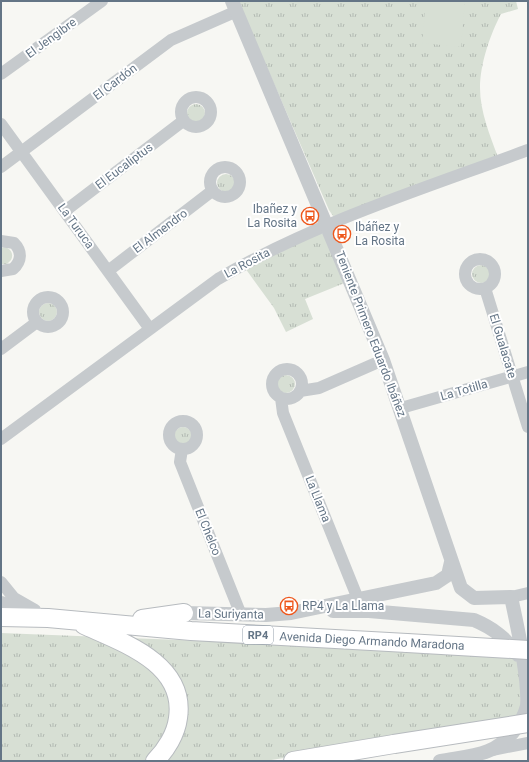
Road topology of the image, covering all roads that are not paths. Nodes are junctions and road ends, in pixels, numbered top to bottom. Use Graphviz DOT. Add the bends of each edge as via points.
graph roads {
  1 [pos="102,1"];
  2 [pos="235,6"];
  3 [pos="1,74"];
  4 [pos="183,121"];
  5 [pos="1,124"];
  6 [pos="528,150"];
  7 [pos="22,152"];
  8 [pos="1,167"];
  9 [pos="212,190"];
  10 [pos="64,211"];
  11 [pos="327,225"];
  12 [pos="1,241"];
  13 [pos="108,270"];
  14 [pos="1,271"];
  15 [pos="484,288"];
  16 [pos="36,322"];
  17 [pos="150,329"];
  18 [pos="1,349"];
  19 [pos="383,360"];
  20 [pos="528,372"];
  21 [pos="512,376"];
  22 [pos="300,391"];
  23 [pos="281,398"];
  24 [pos="401,408"];
  25 [pos="528,427"];
  26 [pos="1,439"];
  27 [pos="182,449"];
  28 [pos="451,562"];
  29 [pos="1,582"];
  30 [pos="528,593"];
  31 [pos="511,597"];
  32 [pos="358,599"];
  33 [pos="1,603"];
  34 [pos="184,613"];
  35 [pos="291,613"];
  36 [pos="241,615"];
  37 [pos="1,617"];
  38 [pos="48,618"];
  39 [pos="74,621"];
  40 [pos="109,622"];
  41 [pos="526,657"];
  42 [pos="528,723"];
  43 [pos="528,743"];
  44 [pos="488,751"];
  45 [pos="155,761"];
  46 [pos="293,761"];
  47 [pos="440,761"];
  1 -- 3 [label="street, El Jengibre"];
  2 -- 7 [label="street, El Cardón" via="171,40"];
  2 -- 11 [label="street, Teniente Primero Eduardo Ibáñez"];
  4 -- 10 [label="street, El Eucaliptus"];
  5 -- 7 [label="street, La Turuca"];
  6 -- 11 [label="street, La Rosita"];
  7 -- 8 [label="street, El Cardón"];
  7 -- 10 [label="street, La Turuca"];
  9 -- 13 [label="street, El Almendro"];
  10 -- 13 [label="street, La Turuca"];
  11 -- 17 [label="street, La Rosita" via="236,268"];
  11 -- 19 [label="street, Teniente Primero Eduardo Ibáñez"];
  12 -- 14 [label="street" via="14,243 20,251 20,256 13,269"];
  13 -- 17 [label="street, La Turuca"];
  15 -- 21 [label="street, El Gualacate"];
  16 -- 18 [label="street"];
  17 -- 26 [label="street, La Rosita"];
  19 -- 22 [label="street" via="320,388"];
  19 -- 24 [label="street, Teniente Primero Eduardo Ibáñez"];
  20 -- 21 [label="street, La Totilla"];
  21 -- 24 [label="street, La Totilla"];
  21 -- 25 [label="street, El Gualacate"];
  22 -- 23 [label="street" via="291,399"];
  22 -- 23 [label="street" via="302,380 299,374 288,369 281,370 272,379 271,386"];
  23 -- 32 [label="street, La Llama" via="283,413"];
  24 -- 28 [label="street, Teniente Primero Eduardo Ibáñez"];
  27 -- 36 [label="street, El Chelco" via="180,462"];
  28 -- 31 [label="street" via="461,588 474,598"];
  28 -- 32 [label="street, La Suriyanta" via="448,575 436,583"];
  29 -- 38 [label="street" via="14,598"];
  30 -- 31 [label="street"];
  31 -- 41 [label="street"];
  32 -- 35 [label="street, La Suriyanta"];
  33 -- 38 [label="street"];
  34 -- 36 [label="street, La Suriyanta"];
  34 -- 40 [label="main road"];
  35 -- 36 [label="street, La Suriyanta"];
  35 -- 41 [label="street" via="343,610 474,620 490,627"];
  37 -- 38 [label="main road, Avenida Diego Armando Maradona / RP4"];
  38 -- 39 [label="main road, Avenida Diego Armando Maradona / RP4"];
  39 -- 40 [label="main road, Avenida Diego Armando Maradona / RP4"];
  39 -- 45 [label="main road" via="138,651 154,662 175,687 179,706 177,726 170,741"];
  40 -- 41 [label="main road, Avenida Diego Armando Maradona / RP4, bridge" via="191,631 407,643"];
  41 -- 44 [label="street" via="527,705 521,720 504,741"];
  42 -- 46 [label="main road, bridge"];
  43 -- 44 [label="street"];
  44 -- 47 [label="street"];
}
